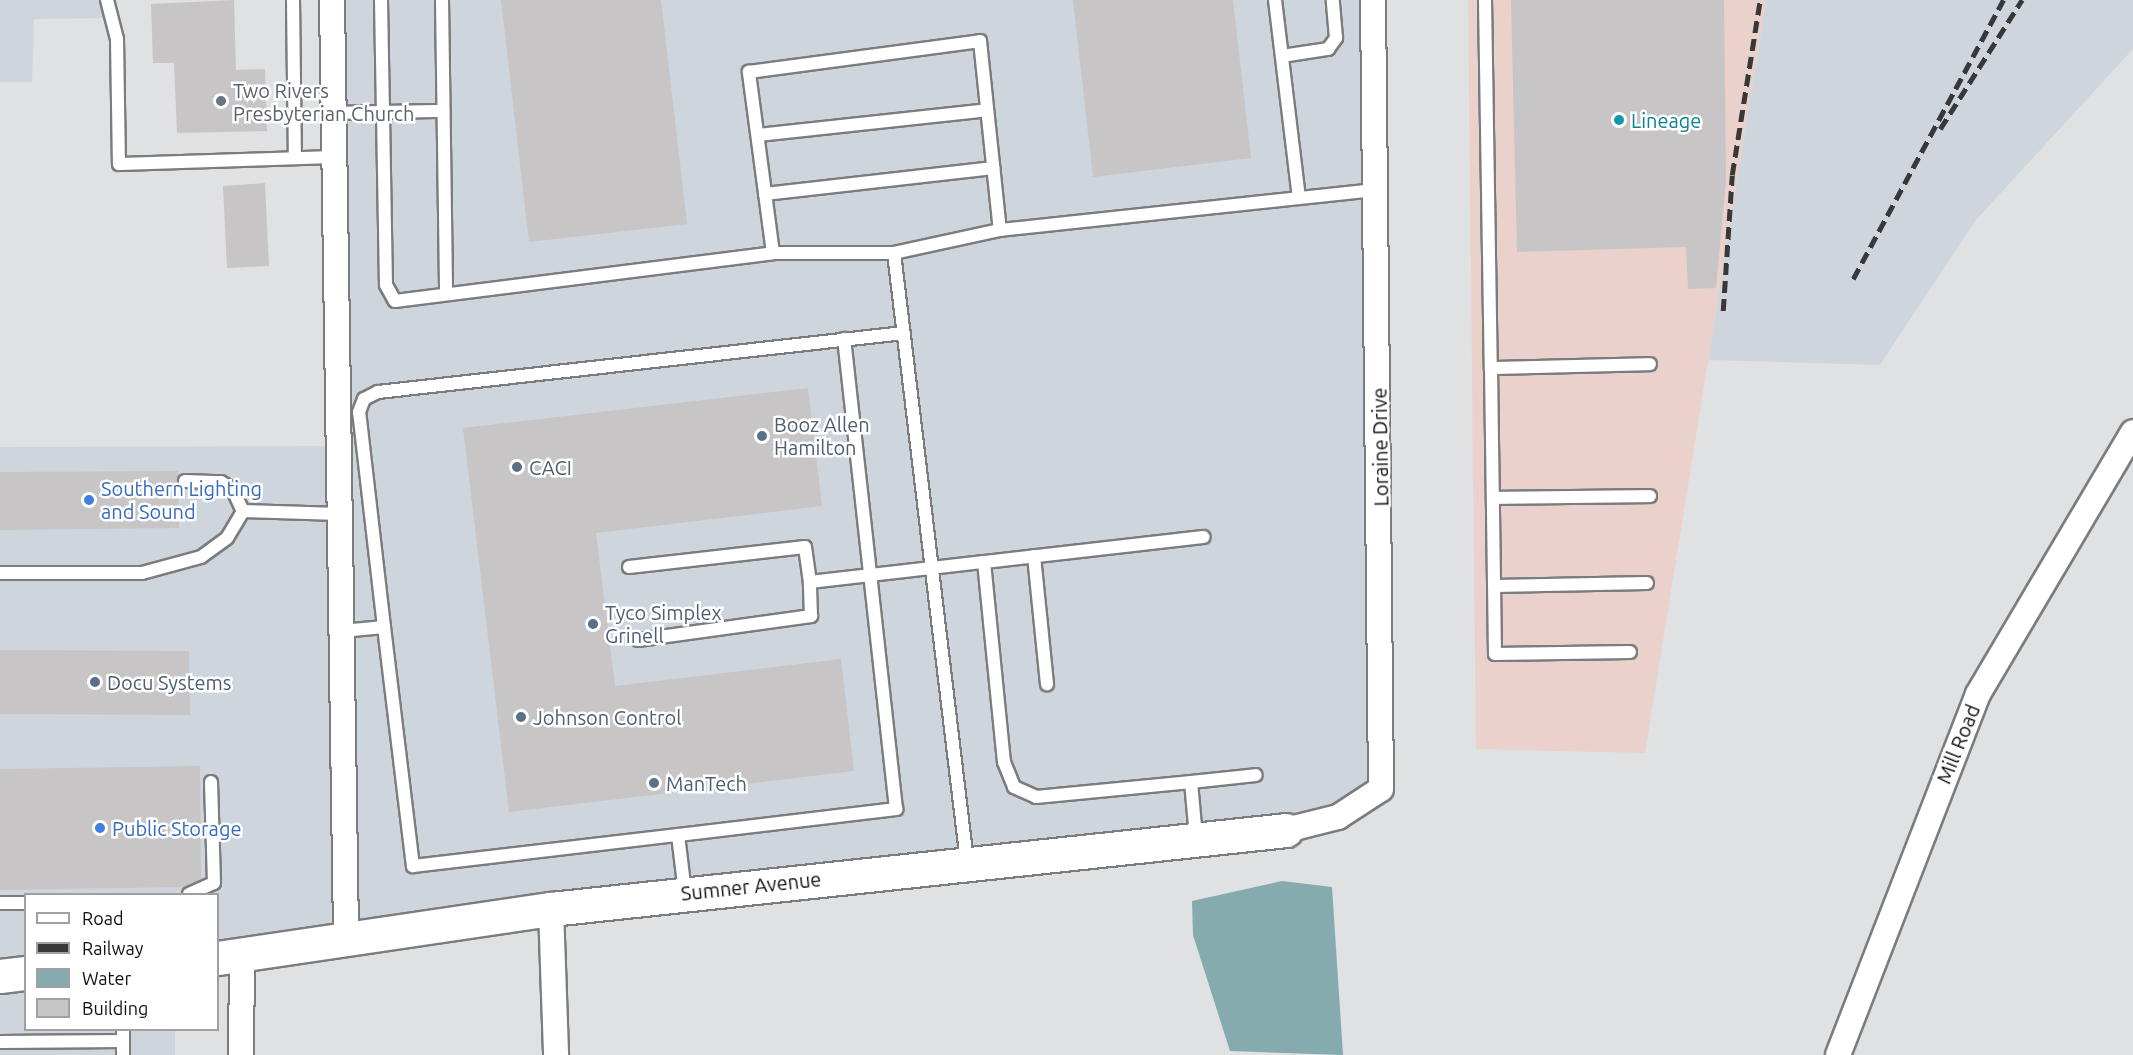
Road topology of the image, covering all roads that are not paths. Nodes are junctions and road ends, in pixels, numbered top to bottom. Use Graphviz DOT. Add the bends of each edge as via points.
graph roads {
  1 [pos="107,0"];
  2 [pos="293,0"];
  3 [pos="332,0"];
  4 [pos="381,0"];
  5 [pos="442,0"];
  6 [pos="1275,0"];
  7 [pos="1333,0"];
  8 [pos="1373,0"];
  9 [pos="1485,0"];
  10 [pos="1282,56"];
  11 [pos="987,110"];
  12 [pos="383,111"];
  13 [pos="443,111"];
  14 [pos="334,113"];
  15 [pos="758,135"];
  16 [pos="335,157"];
  17 [pos="295,158"];
  18 [pos="994,168"];
  19 [pos="1376,190"];
  20 [pos="765,194"];
  21 [pos="1299,198"];
  22 [pos="1000,230"];
  23 [pos="894,253"];
  24 [pos="773,254"];
  25 [pos="446,294"];
  26 [pos="904,333"];
  27 [pos="844,339"];
  28 [pos="1650,364"];
  29 [pos="1491,368"];
  30 [pos="2126,442"];
  31 [pos="185,481"];
  32 [pos="1650,496"];
  33 [pos="1493,498"];
  34 [pos="243,511"];
  35 [pos="340,514"];
  36 [pos="1204,537"];
  37 [pos="1034,556"];
  38 [pos="984,562"];
  39 [pos="629,567"];
  40 [pos="934,567"];
  41 [pos="0,573"];
  42 [pos="872,576"];
  43 [pos="810,582"];
  44 [pos="1647,583"];
  45 [pos="1494,586"];
  46 [pos="384,627"];
  47 [pos="342,631"];
  48 [pos="638,640"];
  49 [pos="1630,652"];
  50 [pos="1047,684"];
  51 [pos="1256,775"];
  52 [pos="212,782"];
  53 [pos="1191,782"];
  54 [pos="1286,830"];
  55 [pos="678,835"];
  56 [pos="1197,838"];
  57 [pos="968,862"];
  58 [pos="191,893"];
  59 [pos="685,894"];
  60 [pos="0,903"];
  61 [pos="24,903"];
  62 [pos="550,909"];
  63 [pos="346,937"];
  64 [pos="230,958"];
  65 [pos="24,973"];
  66 [pos="0,976"];
  67 [pos="123,1035"];
  68 [pos="0,1042"];
  69 [pos="123,1055"];
  70 [pos="241,1055"];
  71 [pos="556,1055"];
  72 [pos="1838,1055"];
  1 -- 17 [label="lane" via="117,39 119,164"];
  2 -- 17 [label="lane"];
  3 -- 14 [label="street"];
  4 -- 12 [label="lane"];
  5 -- 13 [label="lane"];
  6 -- 10 [label="lane"];
  7 -- 10 [label="lane" via="1336,38 1328,49"];
  8 -- 19 [label="street, Loraine Drive"];
  9 -- 29 [label="lane"];
  10 -- 21 [label="lane"];
  11 -- 15 [label="lane"];
  11 -- 15 [label="lane" via="980,42 749,72"];
  11 -- 18 [label="lane"];
  12 -- 13 [label="lane"];
  12 -- 14 [label="lane"];
  12 -- 25 [label="lane" via="386,285 395,301"];
  13 -- 25 [label="lane"];
  14 -- 16 [label="street"];
  15 -- 20 [label="lane"];
  16 -- 17 [label="lane"];
  16 -- 35 [label="street"];
  18 -- 20 [label="lane"];
  18 -- 22 [label="lane"];
  19 -- 21 [label="lane"];
  19 -- 54 [label="street, Loraine Drive" via="1381,789 1338,817"];
  20 -- 24 [label="lane"];
  21 -- 22 [label="lane"];
  22 -- 23 [label="lane"];
  23 -- 24 [label="lane"];
  23 -- 26 [label="lane"];
  24 -- 25 [label="lane"];
  26 -- 27 [label="lane"];
  26 -- 40 [label="lane"];
  27 -- 42 [label="lane"];
  27 -- 46 [label="lane" via="378,392 364,399 359,412"];
  28 -- 29 [label="lane"];
  29 -- 33 [label="lane"];
  30 -- 72 [label="street, Mill Road" via="1978,694"];
  31 -- 34 [label="lane" via="220,482 233,490"];
  32 -- 33 [label="lane"];
  33 -- 45 [label="lane"];
  34 -- 35 [label="lane"];
  34 -- 41 [label="lane" via="227,538 175,567 142,573"];
  35 -- 47 [label="street"];
  36 -- 37 [label="lane"];
  37 -- 38 [label="lane"];
  37 -- 50 [label="lane"];
  38 -- 40 [label="lane"];
  38 -- 53 [label="lane" via="1004,762 1014,787 1036,797"];
  39 -- 43 [label="lane" via="805,547"];
  40 -- 42 [label="lane"];
  40 -- 57 [label="lane"];
  42 -- 43 [label="lane"];
  42 -- 55 [label="lane" via="896,809"];
  43 -- 48 [label="lane" via="811,616"];
  44 -- 45 [label="lane"];
  45 -- 49 [label="lane" via="1495,654"];
  46 -- 47 [label="lane"];
  46 -- 55 [label="lane" via="412,866"];
  47 -- 63 [label="street"];
  51 -- 53 [label="lane"];
  52 -- 58 [label="lane" via="214,883"];
  53 -- 56 [label="lane"];
  54 -- 56 [label="street, Sumner Avenue"];
  55 -- 59 [label="lane"];
  56 -- 57 [label="street, Sumner Avenue"];
  57 -- 59 [label="street, Sumner Avenue"];
  59 -- 62 [label="street, Sumner Avenue"];
  60 -- 61 [label="lane"];
  62 -- 63 [label="street, Sumner Avenue"];
  62 -- 71 [label="street"];
  63 -- 64 [label="street, Sumner Avenue"];
  64 -- 70 [label="street"];
  65 -- 66 [label="street"];
  67 -- 68 [label="lane"];
  67 -- 69 [label="lane"];
}
